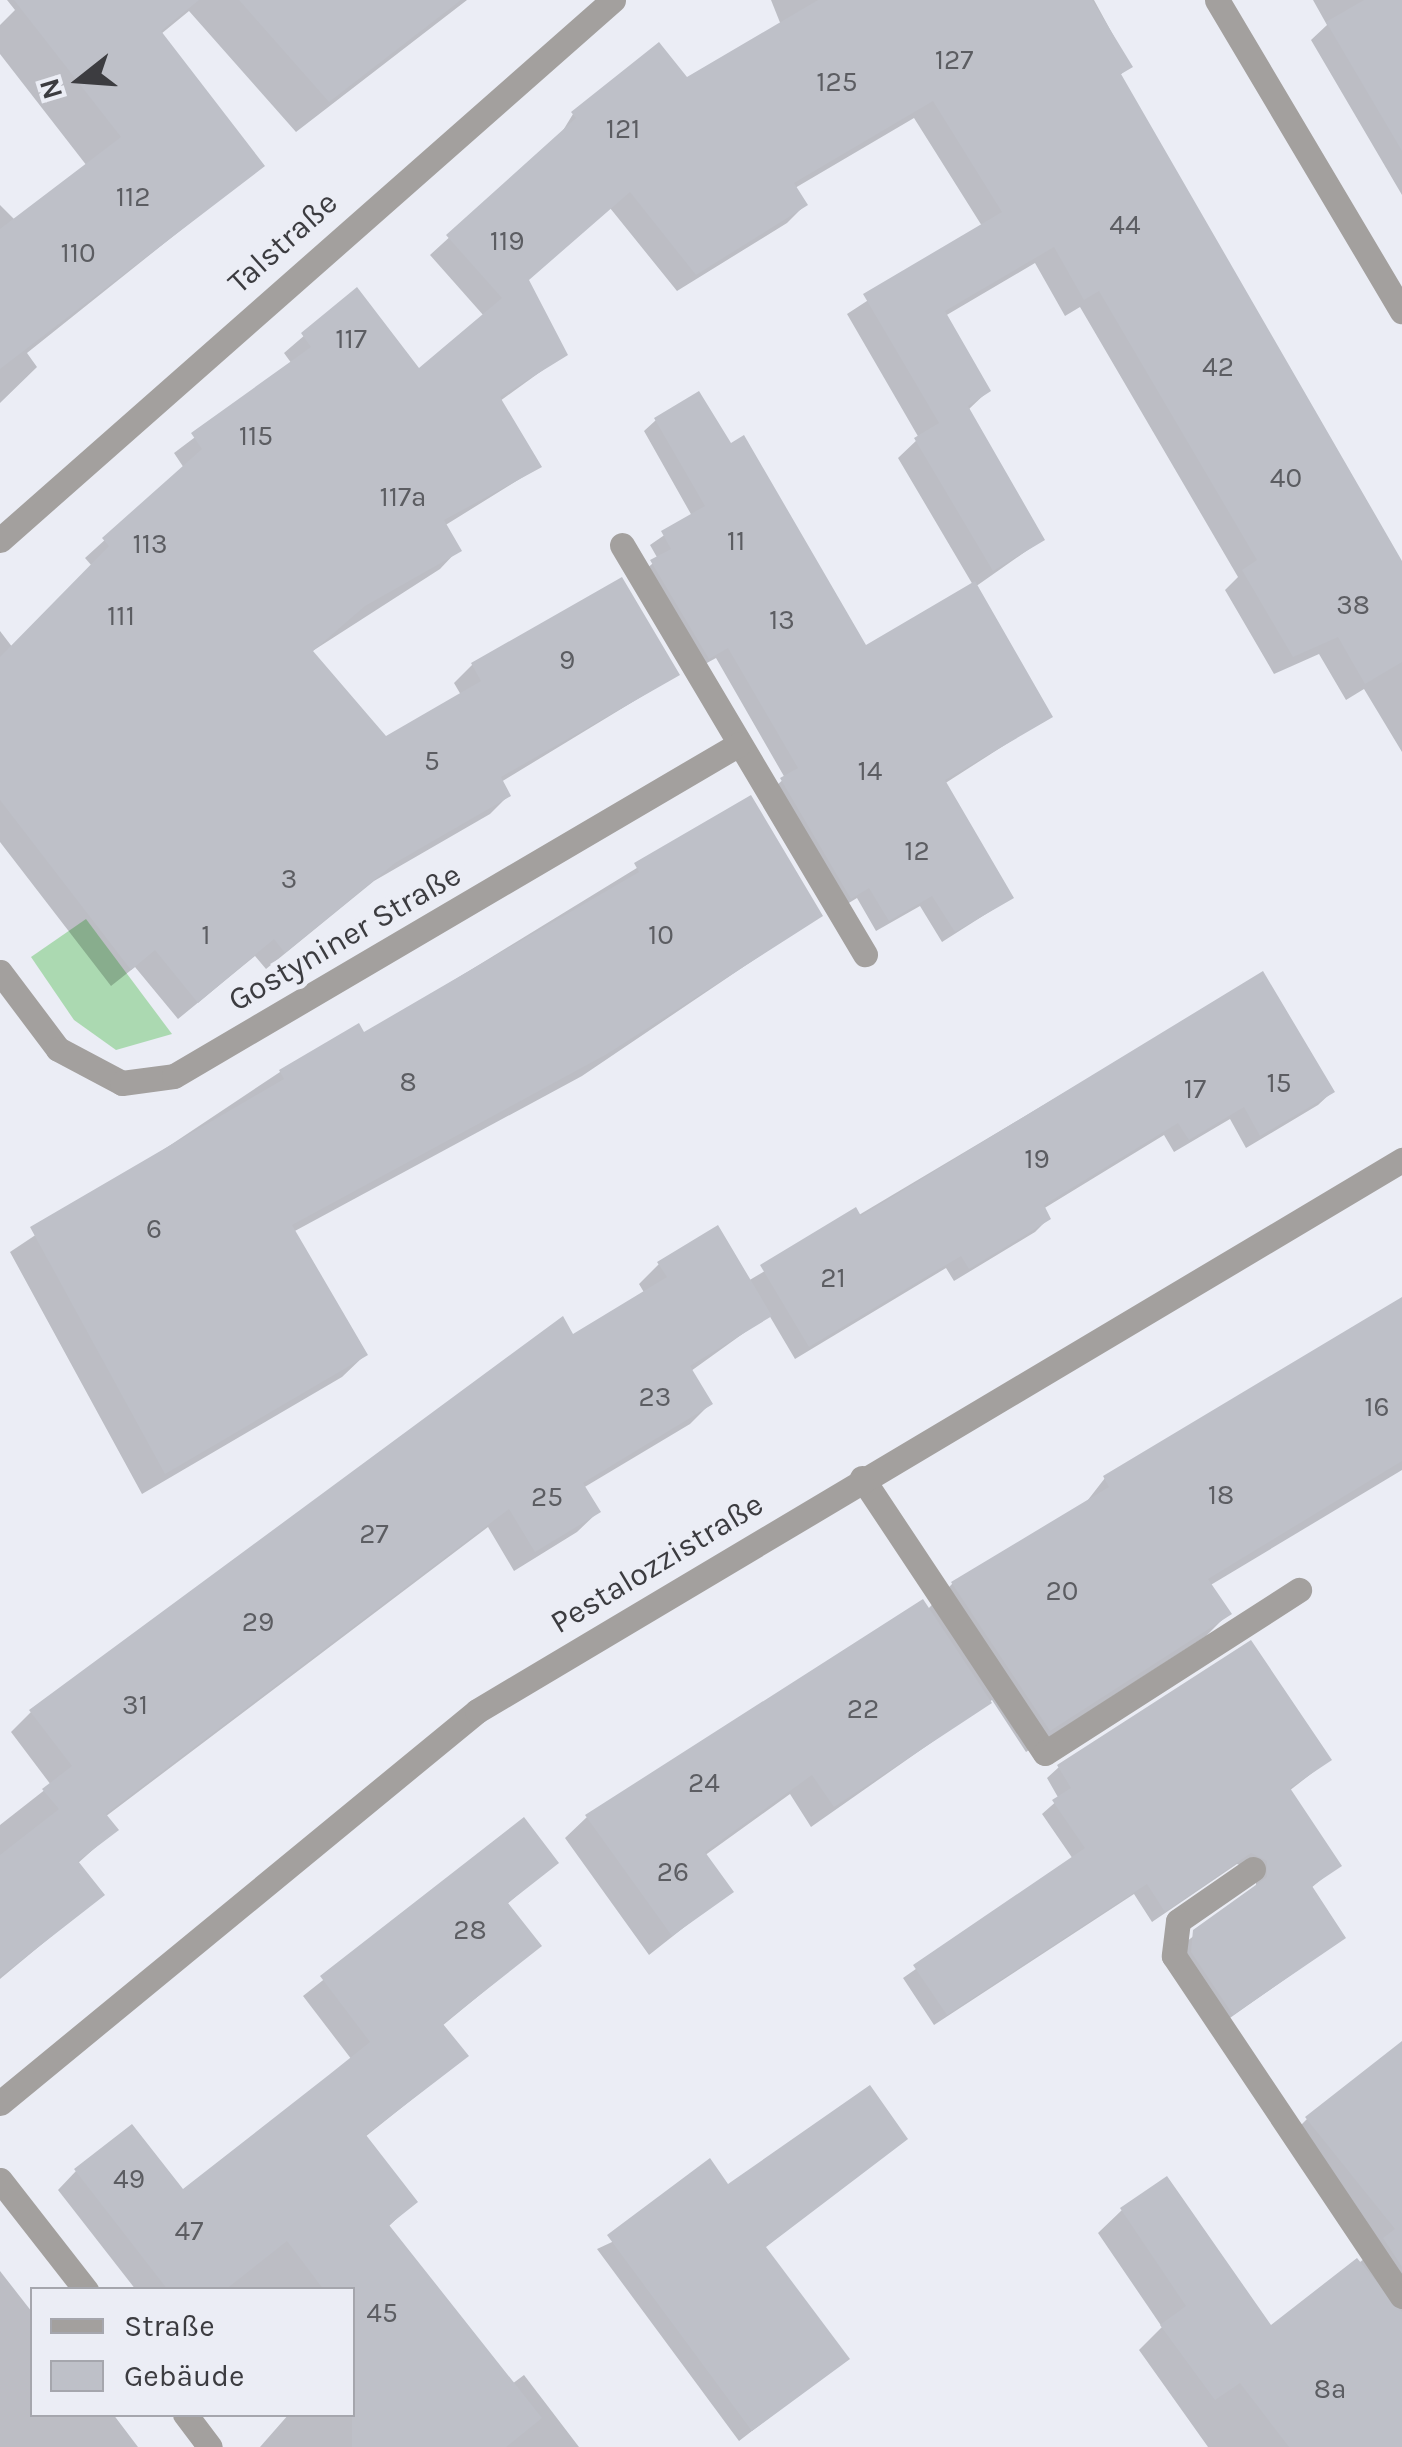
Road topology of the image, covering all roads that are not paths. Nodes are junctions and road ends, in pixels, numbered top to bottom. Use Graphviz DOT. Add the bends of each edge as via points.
graph roads {
  1 [pos="613,0"];
  2 [pos="1218,0"];
  3 [pos="1402,311"];
  4 [pos="0,540"];
  5 [pos="622,545"];
  6 [pos="739,744"];
  7 [pos="865,954"];
  8 [pos="0,972"];
  9 [pos="1402,1160"];
  10 [pos="862,1478"];
  11 [pos="1300,1590"];
  12 [pos="1253,1869"];
  13 [pos="0,2103"];
  14 [pos="0,2180"];
  15 [pos="84,2287"];
  16 [pos="1402,2296"];
  17 [pos="186,2417"];
  18 [pos="210,2447"];
  1 -- 4 [label="street, Talstraße"];
  2 -- 3 [label="street"];
  5 -- 6 [label="street"];
  6 -- 7 [label="street"];
  6 -- 8 [label="street, Gostyniner Straße" via="174,1076 122,1083 58,1049"];
  9 -- 10 [label="street, Pestalozzistraße"];
  10 -- 11 [label="street" via="1045,1753"];
  10 -- 13 [label="street, Pestalozzistraße" via="477,1711"];
  12 -- 16 [label="street" via="1178,1921 1174,1956"];
  14 -- 15 [label="street"];
  17 -- 18 [label="street"];
}
